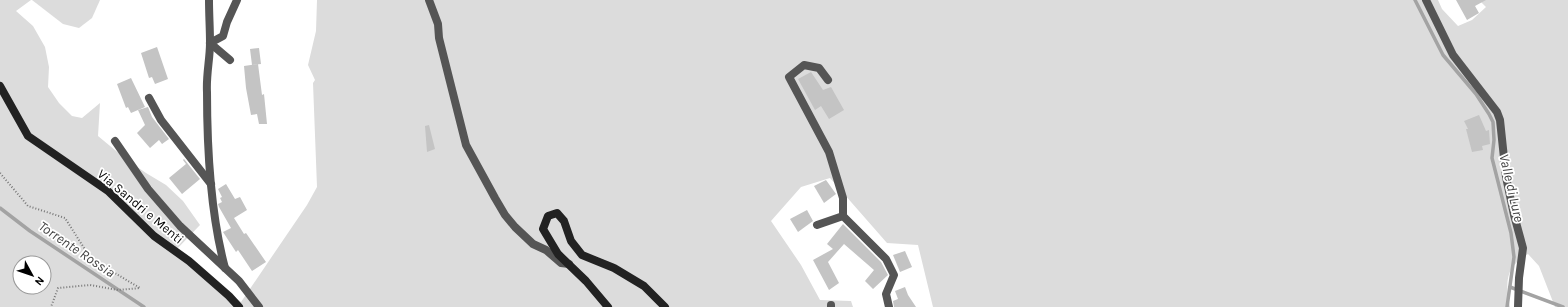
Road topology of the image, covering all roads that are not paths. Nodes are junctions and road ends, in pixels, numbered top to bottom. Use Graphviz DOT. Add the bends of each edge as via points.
graph roads {
  1 [pos="209,0"];
  2 [pos="237,0"];
  3 [pos="429,0"];
  4 [pos="1426,0"];
  5 [pos="210,43"];
  6 [pos="230,60"];
  7 [pos="828,80"];
  8 [pos="0,86"];
  9 [pos="149,98"];
  10 [pos="115,141"];
  11 [pos="212,184"];
  12 [pos="843,216"];
  13 [pos="818,225"];
  14 [pos="569,264"];
  15 [pos="225,268"];
  16 [pos="1519,303"];
  17 [pos="239,307"];
  18 [pos="259,307"];
  19 [pos="608,307"];
  20 [pos="665,307"];
  21 [pos="888,307"];
  1 -- 5 [label="street"];
  2 -- 5 [label="street" via="223,36"];
  3 -- 14 [label="street" via="438,24 439,38 466,145 505,215 515,228 561,263"];
  4 -- 16 [label="street" via="1453,55 1497,112 1500,120 1506,177 1523,248"];
  5 -- 6 [label="street"];
  5 -- 11 [label="street" via="206,90"];
  7 -- 12 [label="street" via="819,68 804,65 789,77 829,152 843,198"];
  8 -- 17 [label="main road, Via Sandri e Menti" via="28,136 108,190 154,236 189,261"];
  9 -- 11 [label="street" via="161,120"];
  10 -- 15 [label="street" via="148,190 180,226"];
  11 -- 15 [label="street" via="218,241"];
  12 -- 13 [label="street"];
  12 -- 21 [label="street" via="886,259 894,275 886,294"];
  14 -- 19 [label="main road"];
  14 -- 20 [label="main road" via="558,254 543,228 548,216 557,213 564,221 571,241 582,255 614,268 644,286"];
  15 -- 18 [label="street" via="239,281"];
}
